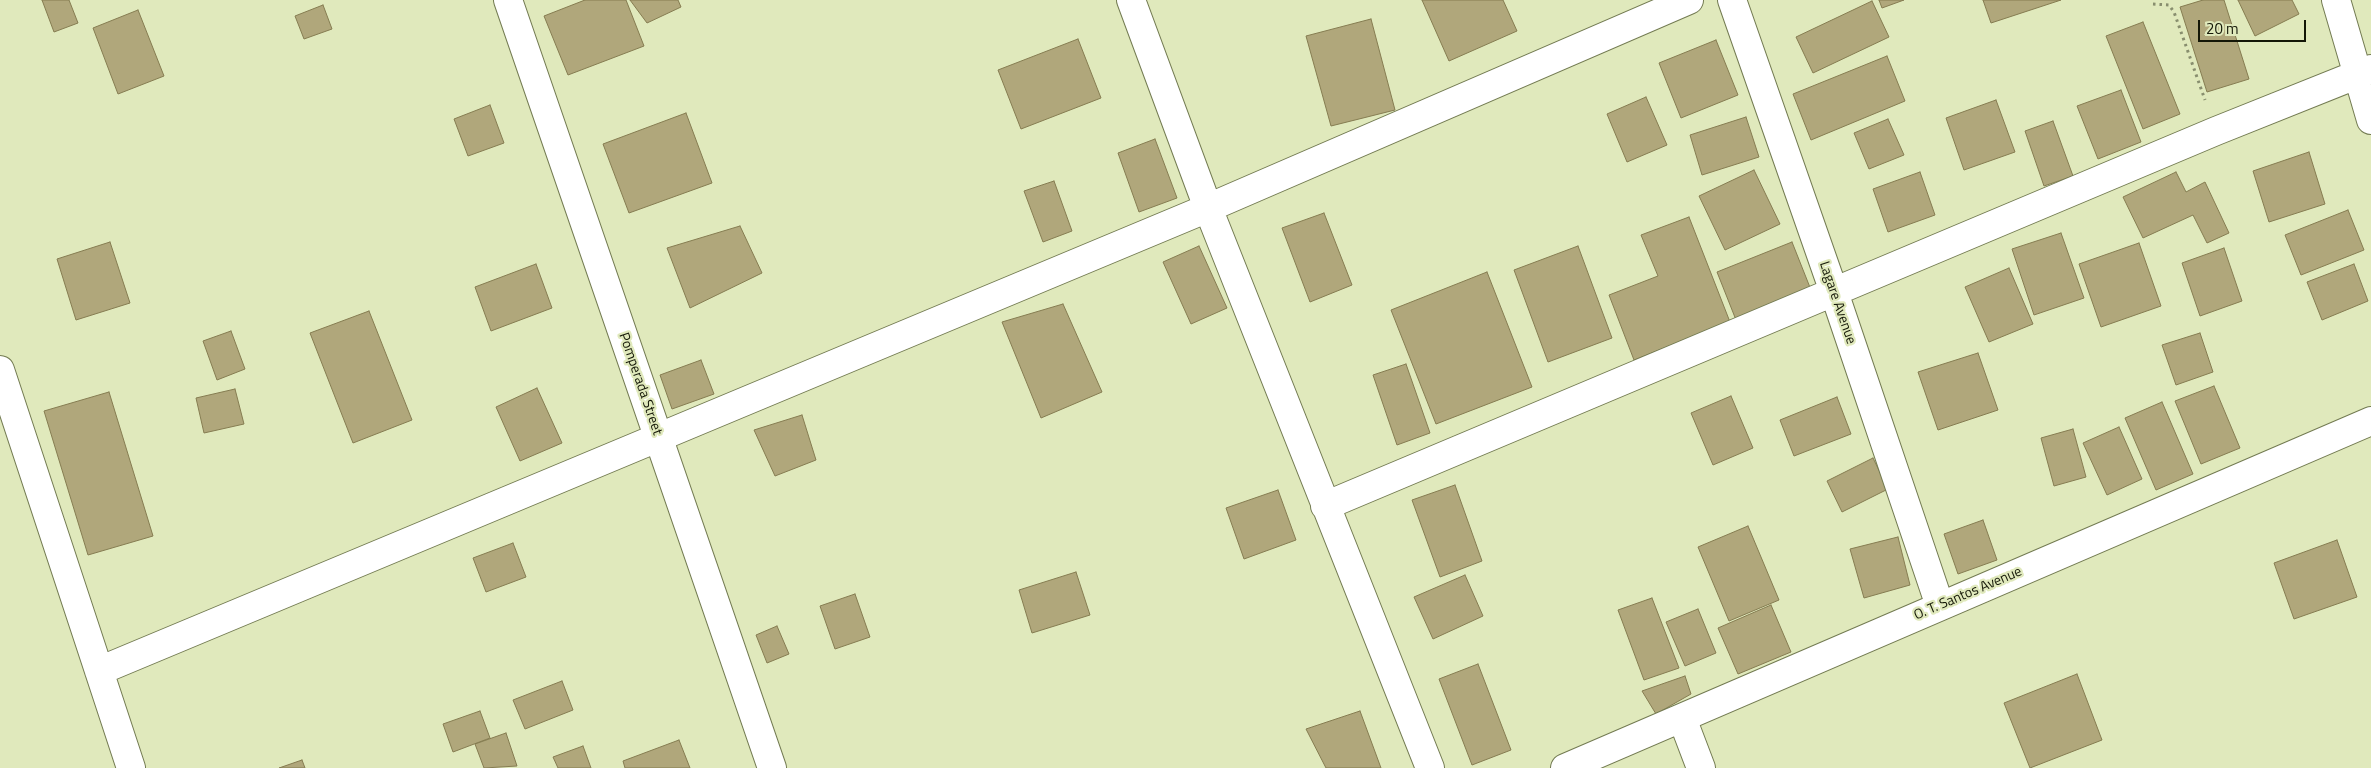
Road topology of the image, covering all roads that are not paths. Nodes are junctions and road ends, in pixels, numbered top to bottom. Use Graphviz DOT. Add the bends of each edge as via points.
graph roads {
  1 [pos="508,0"];
  2 [pos="1131,0"];
  3 [pos="1690,0"];
  4 [pos="1732,0"];
  5 [pos="2336,0"];
  6 [pos="2365,72"];
  7 [pos="2371,120"];
  8 [pos="1208,208"];
  9 [pos="1834,292"];
  10 [pos="0,370"];
  11 [pos="2371,421"];
  12 [pos="658,438"];
  13 [pos="1325,506"];
  14 [pos="1940,606"];
  15 [pos="99,671"];
  16 [pos="1682,718"];
  17 [pos="131,768"];
  18 [pos="772,768"];
  19 [pos="1430,768"];
  20 [pos="1565,768"];
  21 [pos="1701,768"];
  1 -- 12 [label="street, Pomperada Street"];
  2 -- 8 [label="street"];
  3 -- 8 [label="street"];
  4 -- 9 [label="street, Lagare Avenue"];
  5 -- 6 [label="street"];
  6 -- 7 [label="street"];
  6 -- 9 [label="street" via="2216,131"];
  8 -- 12 [label="street"];
  8 -- 13 [label="street"];
  9 -- 13 [label="street"];
  9 -- 14 [label="street, Lagare Avenue"];
  10 -- 15 [label="street"];
  11 -- 14 [label="street, O. T. Santos Avenue"];
  12 -- 15 [label="street"];
  12 -- 18 [label="street, Pomperada Street"];
  13 -- 19 [label="street"];
  14 -- 16 [label="street, O. T. Santos Avenue"];
  15 -- 17 [label="street"];
  16 -- 20 [label="street, O. T. Santos Avenue"];
  16 -- 21 [label="street"];
}
